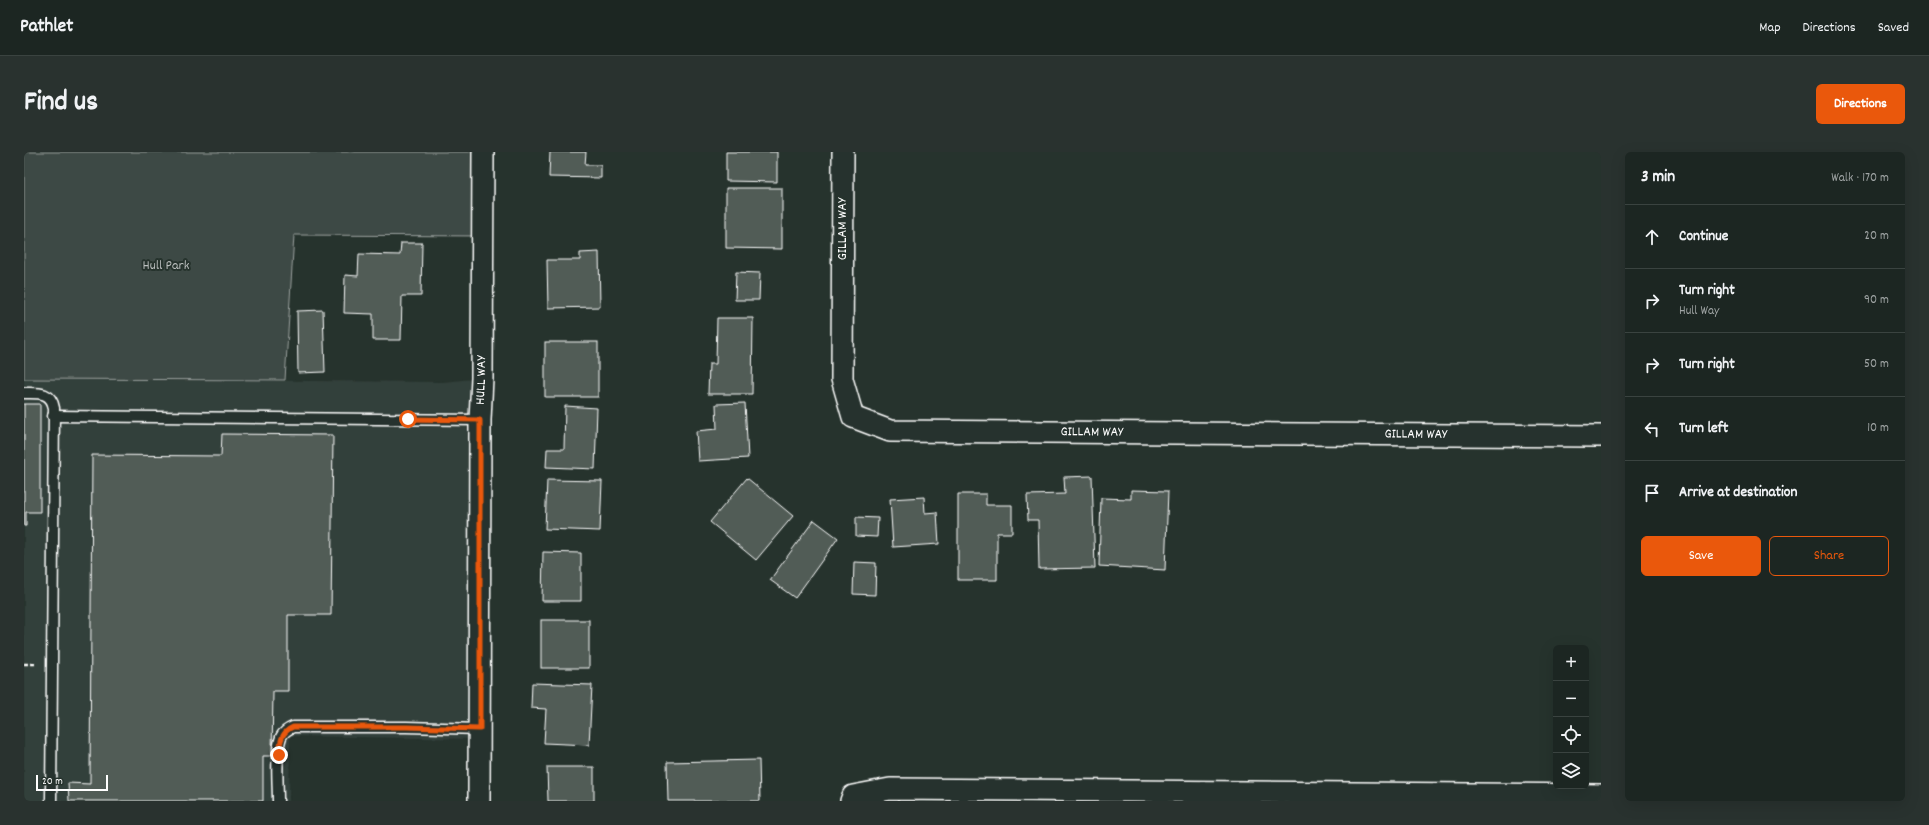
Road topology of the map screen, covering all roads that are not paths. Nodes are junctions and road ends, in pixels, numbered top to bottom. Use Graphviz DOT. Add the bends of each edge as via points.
graph roads {
  1 [pos="484,152"];
  2 [pos="843,152"];
  3 [pos="24,393"];
  4 [pos="53,416"];
  5 [pos="480,420"];
  6 [pos="1601,436"];
  7 [pos="480,729"];
  8 [pos="1601,795"];
  9 [pos="51,801"];
  10 [pos="278,801"];
  11 [pos="479,801"];
  12 [pos="851,801"];
  1 -- 5 [label="street, HULL WAY"];
  2 -- 6 [label="street, GILLAM WAY" via="842,379 853,417 890,430"];
  3 -- 4 [label="lane" via="49,396 53,400"];
  4 -- 5 [label="lane"];
  4 -- 9 [label="lane"];
  5 -- 7 [label="street, HULL WAY"];
  7 -- 10 [label="lane" via="293,727 285,730 281,737"];
  7 -- 11 [label="street, HULL WAY"];
  8 -- 12 [label="street" via="890,789 853,796"];
}
